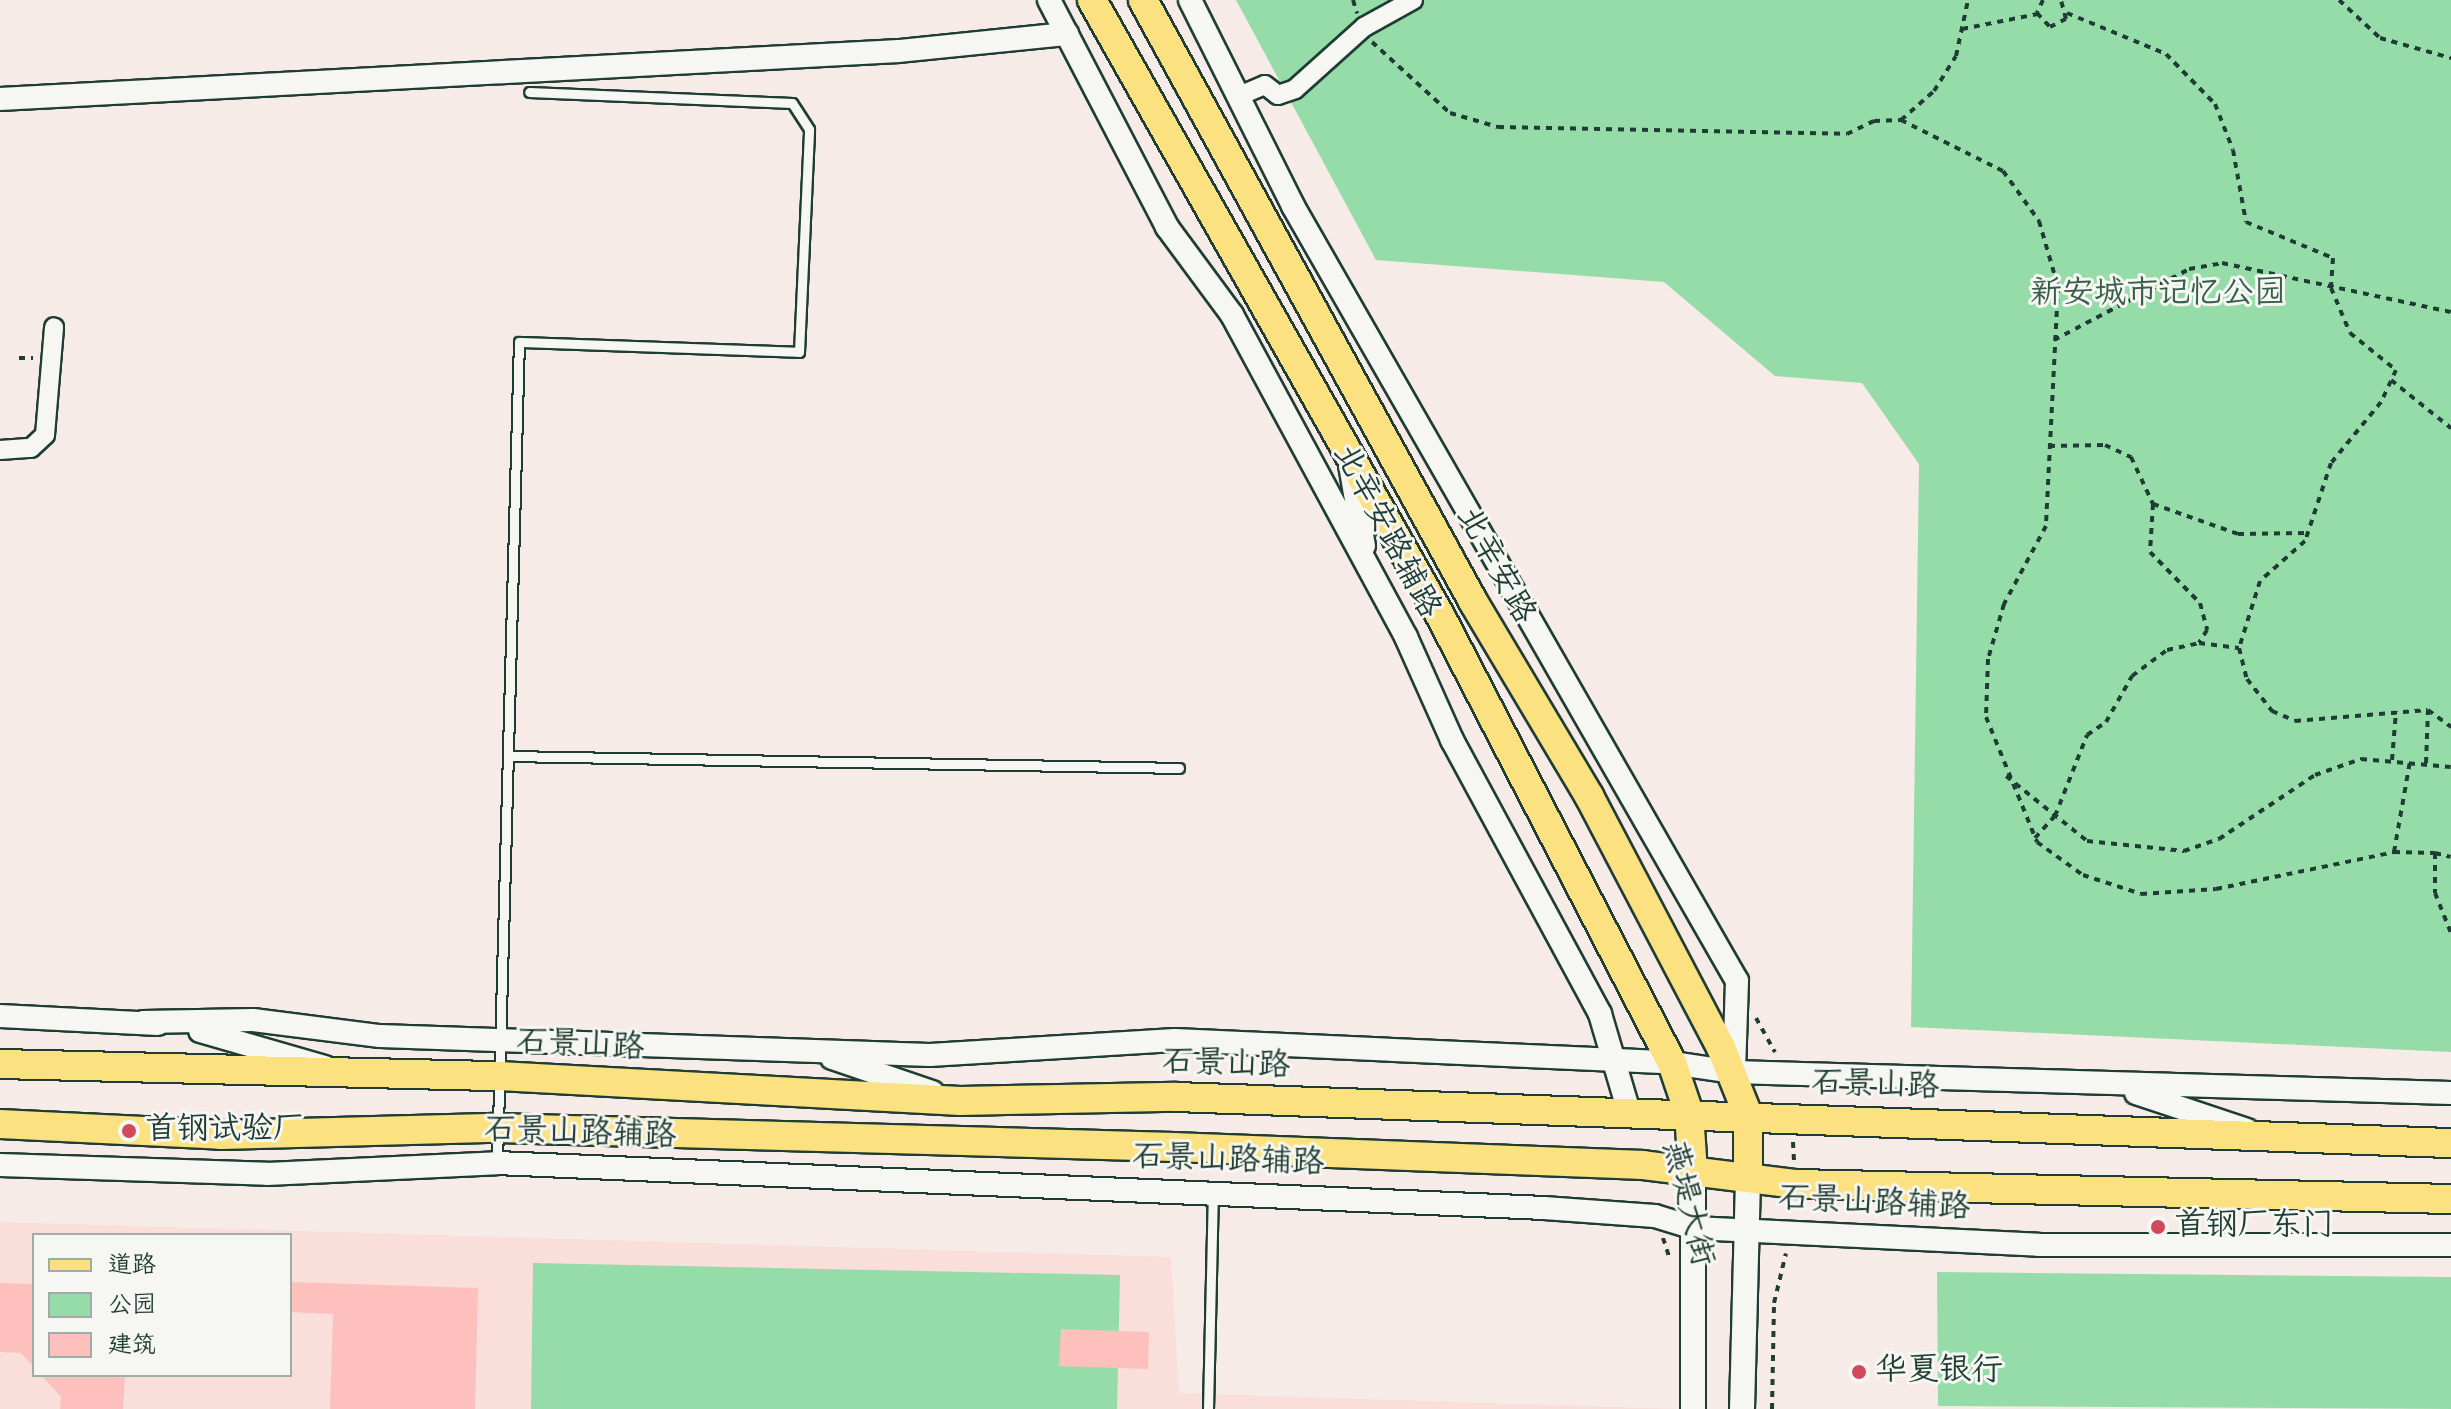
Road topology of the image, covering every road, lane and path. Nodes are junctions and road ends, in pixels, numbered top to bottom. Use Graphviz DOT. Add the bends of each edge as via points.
graph roads {
  1 [pos="1049,0"];
  2 [pos="1092,0"];
  3 [pos="1143,0"];
  4 [pos="1190,0"];
  5 [pos="1353,0"];
  6 [pos="1413,0"];
  7 [pos="1968,0"];
  8 [pos="2043,0"];
  9 [pos="2061,0"];
  10 [pos="2339,0"];
  11 [pos="2067,13"];
  12 [pos="2038,14"];
  13 [pos="1364,27"];
  14 [pos="1962,29"];
  15 [pos="1067,34"];
  16 [pos="2451,58"];
  17 [pos="529,92"];
  18 [pos="1239,96"];
  19 [pos="0,99"];
  20 [pos="1901,120"];
  21 [pos="1293,206"];
  22 [pos="1296,279"];
  23 [pos="2331,288"];
  24 [pos="2451,312"];
  25 [pos="54,327"];
  26 [pos="2054,340"];
  27 [pos="2391,380"];
  28 [pos="2451,428"];
  29 [pos="1346,445"];
  30 [pos="2049,446"];
  31 [pos="0,450"];
  32 [pos="2153,504"];
  33 [pos="2309,533"];
  34 [pos="1367,566"];
  35 [pos="2199,643"];
  36 [pos="2239,648"];
  37 [pos="2428,710"];
  38 [pos="2396,711"];
  39 [pos="2451,727"];
  40 [pos="508,756"];
  41 [pos="2392,760"];
  42 [pos="2410,761"];
  43 [pos="2426,763"];
  44 [pos="2451,767"];
  45 [pos="1179,768"];
  46 [pos="2005,776"];
  47 [pos="2055,816"];
  48 [pos="2035,838"];
  49 [pos="2394,852"];
  50 [pos="2435,853"];
  51 [pos="2451,857"];
  52 [pos="2451,933"];
  53 [pos="0,1016"];
  54 [pos="143,1022"];
  55 [pos="501,1042"];
  56 [pos="816,1052"];
  57 [pos="1617,1060"];
  58 [pos="1672,1063"];
  59 [pos="0,1064"];
  60 [pos="1734,1072"];
  61 [pos="347,1074"];
  62 [pos="499,1076"];
  63 [pos="2112,1086"];
  64 [pos="2451,1093"];
  65 [pos="960,1101"];
  66 [pos="1629,1112"];
  67 [pos="1689,1113"];
  68 [pos="1748,1115"];
  69 [pos="6,1125"];
  70 [pos="497,1128"];
  71 [pos="2274,1138"];
  72 [pos="2451,1143"];
  73 [pos="497,1163"];
  74 [pos="0,1165"];
  75 [pos="1693,1171"];
  76 [pos="1748,1177"];
  77 [pos="1213,1193"];
  78 [pos="2451,1199"];
  79 [pos="1655,1216"];
  80 [pos="1694,1228"];
  81 [pos="1746,1230"];
  82 [pos="2451,1245"];
  83 [pos="1675,1276"];
  84 [pos="1208,1409"];
  85 [pos="1693,1409"];
  86 [pos="1742,1409"];
  1 -- 15 [label="street, 北辛安路辅路"];
  2 -- 29 [label="main road"];
  3 -- 22 [label="main road, 北辛安路"];
  4 -- 18 [label="street"];
  5 -- 13 [label="path"];
  6 -- 13 [label="street"];
  7 -- 14 [label="path"];
  8 -- 12 [label="path"];
  9 -- 11 [label="path"];
  10 -- 16 [label="path" via="2380,38"];
  11 -- 12 [label="path" via="2050,27"];
  11 -- 23 [label="path" via="2166,54 2215,104 2233,150 2246,222 2333,258"];
  12 -- 14 [label="path"];
  13 -- 18 [label="street" via="1295,89 1278,95 1265,85"];
  13 -- 20 [label="path" via="1413,86 1450,113 1498,127 1847,134 1874,121"];
  14 -- 20 [label="path" via="1934,91"];
  15 -- 19 [label="street" via="869,53"];
  15 -- 34 [label="street, 北辛安路辅路" via="1167,227 1232,315"];
  17 -- 40 [label="lane" via="792,103 809,129 799,352 519,342"];
  18 -- 21 [label="street"];
  20 -- 26 [label="path" via="2003,171 2039,221 2058,287"];
  21 -- 22 [label="street"];
  21 -- 60 [label="street" via="1737,981"];
  22 -- 60 [label="main road, 北辛安路" via="1589,796"];
  23 -- 24 [label="path"];
  23 -- 26 [label="path" via="2222,263 2189,269"];
  23 -- 27 [label="path" via="2350,333 2396,370"];
  25 -- 31 [label="street" via="45,435 31,448"];
  26 -- 30 [label="path"];
  27 -- 28 [label="path"];
  27 -- 33 [label="path" via="2331,463"];
  29 -- 34 [label="street"];
  29 -- 58 [label="main road"];
  30 -- 32 [label="path" via="2105,445 2131,457"];
  30 -- 46 [label="path" via="2046,526 2004,604 1988,659 1986,717"];
  32 -- 33 [label="path" via="2238,534"];
  32 -- 35 [label="path" via="2150,552 2200,603 2207,630"];
  33 -- 36 [label="path" via="2260,581"];
  34 -- 57 [label="street, 北辛安路辅路" via="1600,1014"];
  35 -- 36 [label="path"];
  35 -- 47 [label="path" via="2167,650 2132,676 2106,722 2087,735"];
  36 -- 38 [label="path" via="2256,690 2272,711 2295,721"];
  37 -- 38 [label="path"];
  37 -- 39 [label="path"];
  37 -- 43 [label="path"];
  38 -- 41 [label="path"];
  40 -- 45 [label="lane"];
  40 -- 55 [label="lane"];
  41 -- 42 [label="path"];
  41 -- 47 [label="path" via="2361,759 2315,775 2219,839 2184,851 2087,841"];
  42 -- 43 [label="path"];
  42 -- 49 [label="path"];
  43 -- 44 [label="path"];
  46 -- 47 [label="path"];
  46 -- 48 [label="path"];
  47 -- 48 [label="path"];
  48 -- 49 [label="path" via="2083,875 2141,894 2216,889"];
  49 -- 50 [label="path"];
  50 -- 51 [label="path"];
  50 -- 52 [label="path" via="2435,893"];
  53 -- 54 [label="street"];
  54 -- 55 [label="street" via="253,1020"];
  54 -- 61 [label="street" via="235,1036"];
  55 -- 56 [label="street"];
  55 -- 62 [label="lane"];
  56 -- 57 [label="street" via="930,1055 1175,1040"];
  56 -- 65 [label="street"];
  57 -- 58 [label="street"];
  57 -- 66 [label="street, 北辛安路辅路"];
  58 -- 60 [label="street"];
  58 -- 67 [label="main road"];
  59 -- 61 [label="main road, 石景山路"];
  60 -- 63 [label="street"];
  60 -- 68 [label="main road, 北辛安路"];
  61 -- 62 [label="main road, 石景山路"];
  62 -- 65 [label="main road, 石景山路"];
  62 -- 70 [label="lane"];
  63 -- 64 [label="street"];
  63 -- 71 [label="street"];
  65 -- 66 [label="main road, 石景山路" via="1176,1097"];
  66 -- 67 [label="main road, 石景山路"];
  67 -- 68 [label="main road, 石景山路"];
  67 -- 75 [label="main road"];
  68 -- 71 [label="main road, 石景山路"];
  68 -- 76 [label="main road, 北辛安路"];
  69 -- 70 [label="main road" via="221,1135"];
  70 -- 73 [label="lane"];
  70 -- 75 [label="main road"];
  71 -- 72 [label="main road, 石景山路"];
  73 -- 74 [label="street, 石景山路辅路" via="267,1174"];
  73 -- 77 [label="street, 石景山路辅路"];
  75 -- 76 [label="main road"];
  75 -- 80 [label="main road, 燕堤大街"];
  76 -- 78 [label="main road" via="1951,1190"];
  76 -- 81 [label="main road, 燕堤大街"];
  77 -- 79 [label="street, 石景山路辅路"];
  77 -- 84 [label="lane"];
  79 -- 80 [label="street, 石景山路辅路"];
  79 -- 83 [label="path, 燕堤大街"];
  80 -- 81 [label="street, 石景山路辅路"];
  80 -- 85 [label="main road, 燕堤大街"];
  81 -- 82 [label="street, 石景山路辅路" via="2192,1250"];
  81 -- 86 [label="main road, 燕堤大街"];
}
